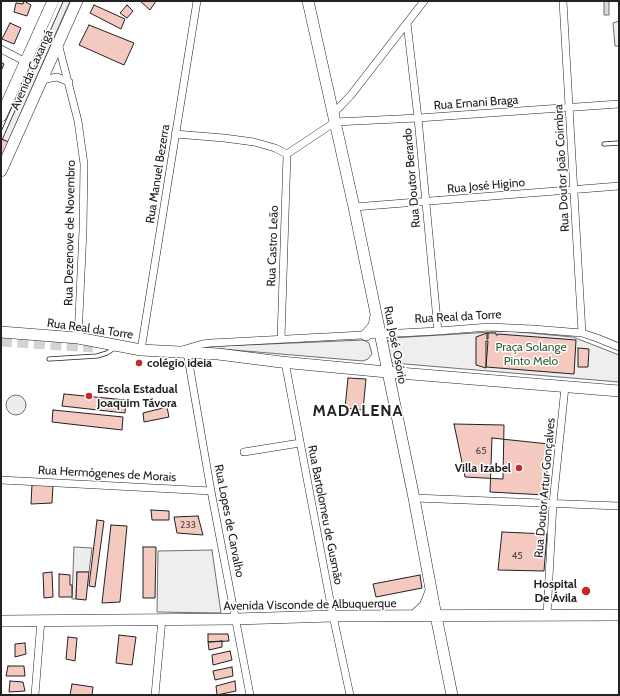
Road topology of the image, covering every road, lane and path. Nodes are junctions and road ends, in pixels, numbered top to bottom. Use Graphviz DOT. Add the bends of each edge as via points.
graph roads {
  1 [pos="53,1"];
  2 [pos="61,1"];
  3 [pos="77,1"];
  4 [pos="197,1"];
  5 [pos="308,1"];
  6 [pos="424,1"];
  7 [pos="562,1"];
  8 [pos="407,23"];
  9 [pos="58,43"];
  10 [pos="1,49"];
  11 [pos="26,62"];
  12 [pos="41,80"];
  13 [pos="69,82"];
  14 [pos="619,104"];
  15 [pos="569,107"];
  16 [pos="1,116"];
  17 [pos="334,118"];
  18 [pos="418,118"];
  19 [pos="175,134"];
  20 [pos="1,137"];
  21 [pos="619,143"];
  22 [pos="604,144"];
  23 [pos="287,154"];
  24 [pos="1,171"];
  25 [pos="619,186"];
  26 [pos="574,189"];
  27 [pos="426,202"];
  28 [pos="354,207"];
  29 [pos="376,315"];
  30 [pos="438,331"];
  31 [pos="1,332"];
  32 [pos="582,333"];
  33 [pos="380,334"];
  34 [pos="366,335"];
  35 [pos="78,338"];
  36 [pos="281,340"];
  37 [pos="93,347"];
  38 [pos="619,347"];
  39 [pos="113,348"];
  40 [pos="141,350"];
  41 [pos="182,351"];
  42 [pos="49,359"];
  43 [pos="285,362"];
  44 [pos="387,372"];
  45 [pos="565,387"];
  46 [pos="619,391"];
  47 [pos="300,443"];
  48 [pos="244,452"];
  49 [pos="1,480"];
  50 [pos="211,491"];
  51 [pos="414,498"];
  52 [pos="553,503"];
  53 [pos="619,506"];
  54 [pos="431,591"];
  55 [pos="546,615"];
  56 [pos="619,615"];
  57 [pos="333,616"];
  58 [pos="414,616"];
  59 [pos="436,616"];
  60 [pos="162,619"];
  61 [pos="236,619"];
  62 [pos="41,620"];
  63 [pos="1,621"];
  64 [pos="35,695"];
  65 [pos="155,695"];
  66 [pos="250,695"];
  67 [pos="350,695"];
  68 [pos="452,695"];
  1 -- 11 [label="main road, Avenida Caxangá"];
  2 -- 20 [label="lane"];
  3 -- 9 [label="main road, Avenida Caxangá"];
  4 -- 19 [label="street, Rua Manuel Bezerra"];
  5 -- 17 [label="main road, Rua José Osório"];
  6 -- 8 [label="street"];
  7 -- 15 [label="street, Rua Doutor João Coimbra"];
  8 -- 17 [label="street"];
  8 -- 18 [label="street, Rua Doutor Berardo"];
  9 -- 12 [label="main road, Avenida Caxangá"];
  9 -- 13 [label="street, Rua Dezenove de Novembro"];
  10 -- 11 [label="street"];
  11 -- 16 [label="main road, Avenida Caxangá"];
  12 -- 13 [label="street" via="57,77"];
  12 -- 24 [label="main road, Avenida Caxangá"];
  13 -- 35 [label="street, Rua Dezenove de Novembro" via="84,164"];
  14 -- 15 [label="street, Rua Ernani Braga"];
  15 -- 18 [label="street, Rua Ernani Braga"];
  15 -- 26 [label="street, Rua Doutor João Coimbra"];
  17 -- 18 [label="street, Rua Ernani Braga"];
  17 -- 23 [label="street"];
  17 -- 28 [label="main road, Rua José Osório"];
  18 -- 27 [label="street, Rua Doutor Berardo"];
  19 -- 23 [label="street" via="254,142"];
  19 -- 40 [label="street, Rua Manuel Bezerra"];
  21 -- 22 [label="lane"];
  23 -- 36 [label="street, Rua Castro Leão"];
  25 -- 26 [label="street, Rua José Higino"];
  26 -- 27 [label="street, Rua José Higino"];
  26 -- 32 [label="street, Rua Doutor João Coimbra"];
  27 -- 28 [label="street, Rua José Higino"];
  27 -- 30 [label="street, Rua Doutor Berardo"];
  28 -- 29 [label="main road, Rua José Osório"];
  29 -- 33 [label="main road, Rua José Osório"];
  29 -- 34 [label="main road" via="374,326"];
  30 -- 32 [label="street, Rua Real da Torre" via="489,327"];
  30 -- 33 [label="street, Rua Real da Torre"];
  31 -- 35 [label="main road, Rua Real da Torre"];
  32 -- 38 [label="street, Rua Real da Torre"];
  33 -- 34 [label="street, Rua Real da Torre"];
  33 -- 44 [label="main road, Rua José Osório"];
  34 -- 36 [label="street, Rua Real da Torre"];
  35 -- 40 [label="main road, Rua Real da Torre"];
  36 -- 41 [label="street, Rua Real da Torre" via="202,344"];
  37 -- 39 [label="main road"];
  39 -- 40 [label="main road"];
  39 -- 42 [label="lane" via="97,356"];
  40 -- 41 [label="main road, Rua Real da Torre"];
  41 -- 43 [label="main road, Rua Real da Torre"];
  41 -- 50 [label="street, Rua Lopes de Carvalho"];
  43 -- 44 [label="main road, Rua Real da Torre"];
  43 -- 47 [label="street, Rua Bartolomeu de Gusmão"];
  44 -- 45 [label="main road, Rua Real da Torre"];
  44 -- 51 [label="main road, Rua José Osório"];
  45 -- 46 [label="main road, Rua Real da Torre"];
  45 -- 52 [label="street, Rua Doutor Artur Gonçalves"];
  47 -- 48 [label="street"];
  47 -- 57 [label="street, Rua Bartolomeu de Gusmão"];
  49 -- 50 [label="street, Rua Hermógenes de Morais"];
  50 -- 61 [label="street, Rua Lopes de Carvalho"];
  51 -- 52 [label="street"];
  51 -- 54 [label="main road, Rua José Osório"];
  52 -- 53 [label="street"];
  52 -- 55 [label="street, Rua Doutor Artur Gonçalves"];
  54 -- 58 [label="main road" via="425,606"];
  54 -- 59 [label="main road, Rua José Osório"];
  55 -- 56 [label="main road, Avenida Visconde de Albuquerque"];
  55 -- 59 [label="main road, Avenida Visconde de Albuquerque"];
  57 -- 58 [label="main road, Avenida Visconde de Albuquerque"];
  57 -- 61 [label="main road, Avenida Visconde de Albuquerque"];
  57 -- 67 [label="street, Rua Bartolomeu de Gusmão"];
  58 -- 59 [label="main road, Avenida Visconde de Albuquerque"];
  59 -- 68 [label="main road, Rua José Osório"];
  60 -- 61 [label="main road, Avenida Visconde de Albuquerque"];
  60 -- 62 [label="main road, Avenida Visconde de Albuquerque"];
  60 -- 65 [label="street"];
  61 -- 66 [label="street, Rua Lopes de Carvalho"];
  62 -- 63 [label="main road, Avenida Visconde de Albuquerque"];
  62 -- 64 [label="street"];
}
